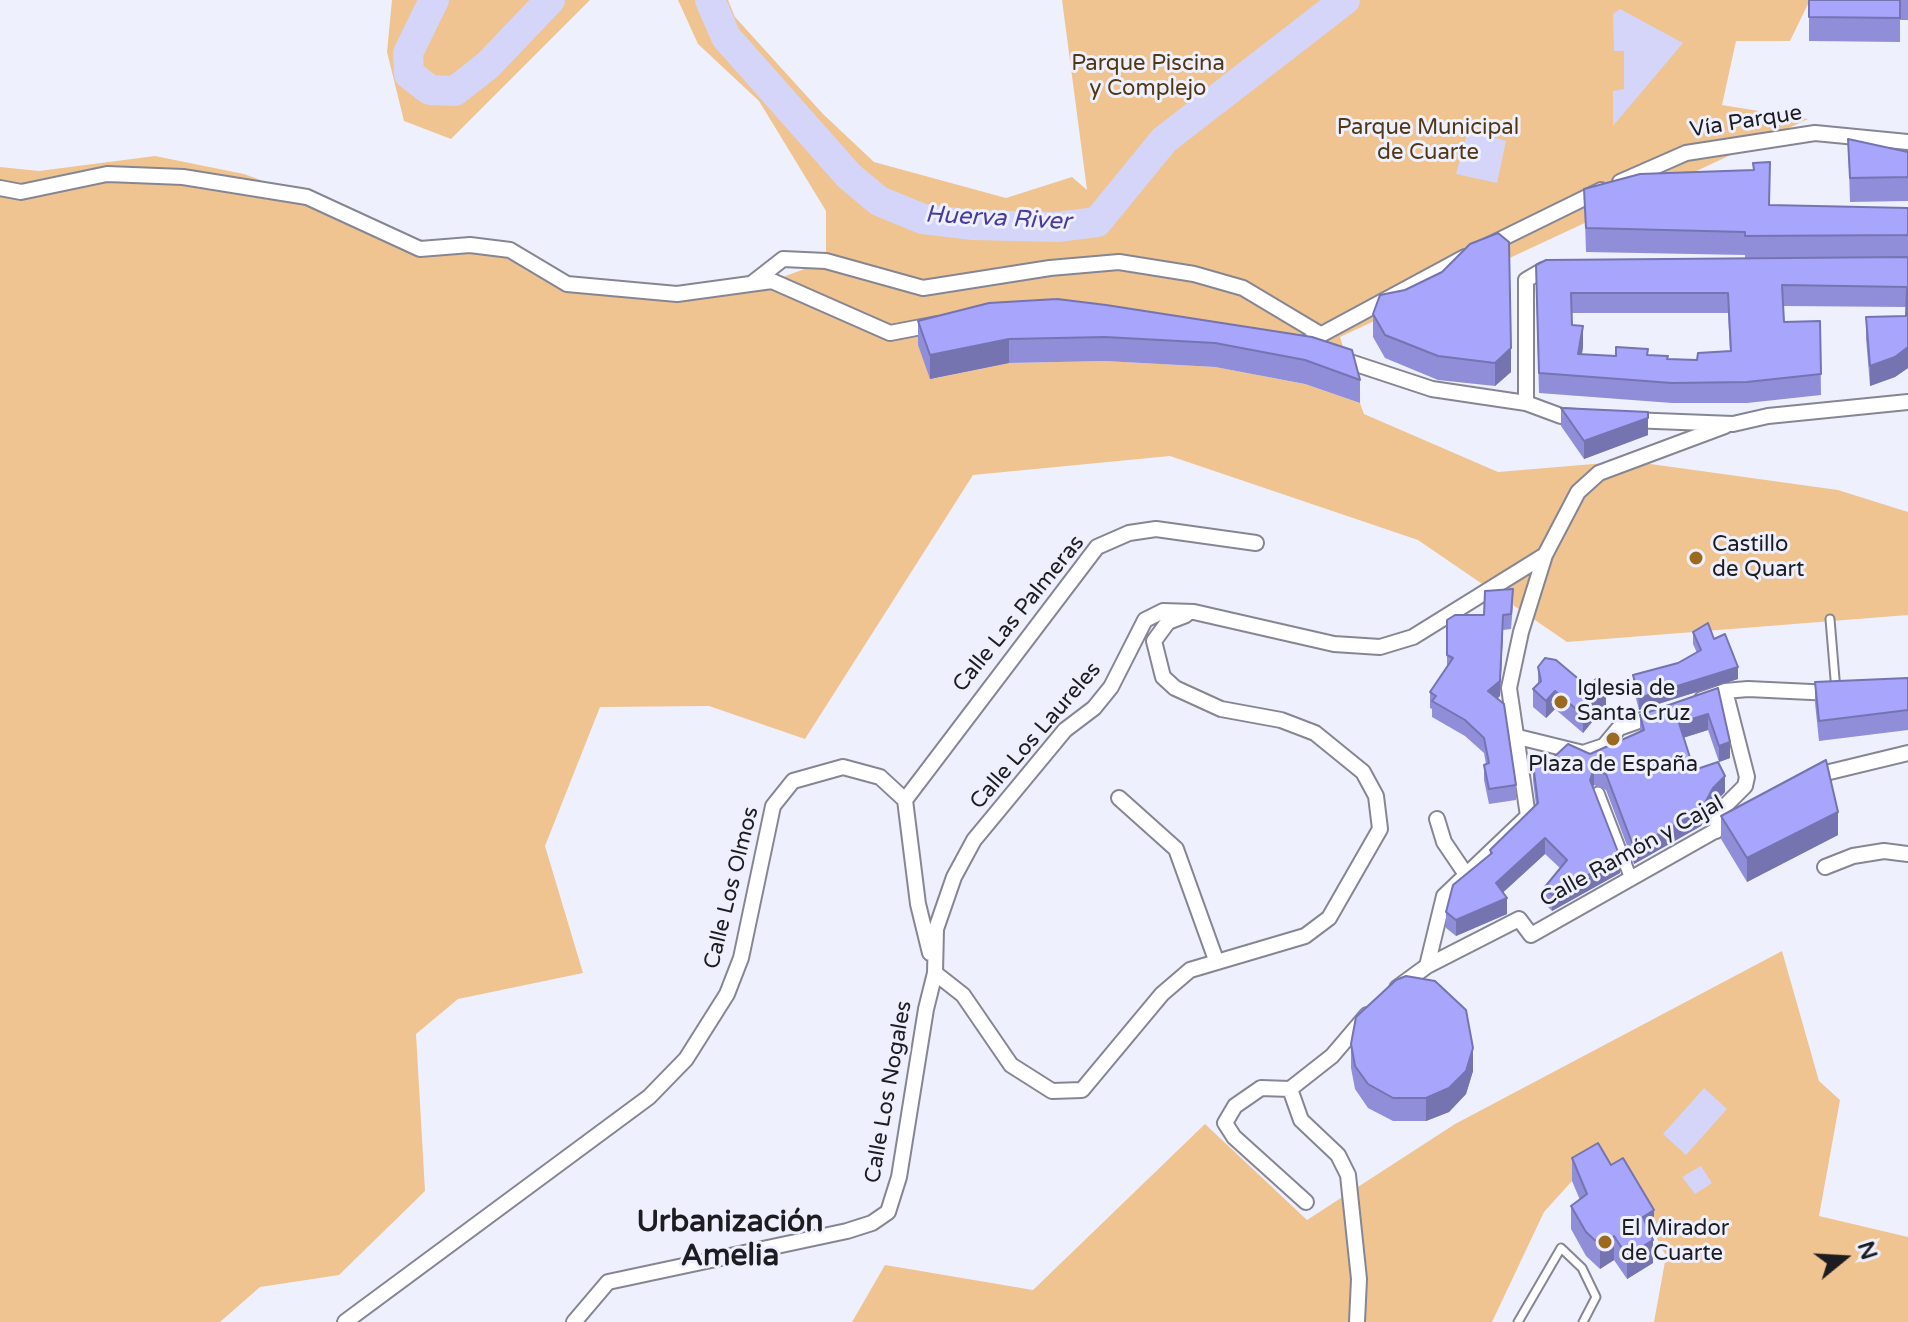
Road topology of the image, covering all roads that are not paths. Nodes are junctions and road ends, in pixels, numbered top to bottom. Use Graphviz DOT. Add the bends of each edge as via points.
graph roads {
  1 [pos="1908,142"];
  2 [pos="0,188"];
  3 [pos="1575,270"];
  4 [pos="750,284"];
  5 [pos="946,322"];
  6 [pos="1320,334"];
  7 [pos="1905,399"];
  8 [pos="1526,403"];
  9 [pos="1592,418"];
  10 [pos="1608,419"];
  11 [pos="1733,424"];
  12 [pos="1256,543"];
  13 [pos="1545,555"];
  14 [pos="1194,612"];
  15 [pos="1830,619"];
  16 [pos="1725,691"];
  17 [pos="1843,692"];
  18 [pos="1518,737"];
  19 [pos="1908,753"];
  20 [pos="1803,781"];
  21 [pos="1598,793"];
  22 [pos="1119,798"];
  23 [pos="905,800"];
  24 [pos="1753,809"];
  25 [pos="1437,819"];
  26 [pos="1716,831"];
  27 [pos="1908,854"];
  28 [pos="1825,867"];
  29 [pos="1465,873"];
  30 [pos="1630,876"];
  31 [pos="1216,960"];
  32 [pos="1427,966"];
  33 [pos="935,973"];
  34 [pos="1290,1089"];
  35 [pos="1306,1202"];
  36 [pos="345,1322"];
  37 [pos="574,1322"];
  38 [pos="1357,1322"];
  39 [pos="1518,1322"];
  40 [pos="1583,1322"];
  1 -- 6 [label="street, Vía Parque" via="1815,133 1686,153 1565,206"];
  2 -- 4 [label="street" via="21,192 107,174 183,177 307,197 420,249 470,245 510,250 567,284 677,294"];
  3 -- 8 [label="street" via="1543,270 1526,280"];
  4 -- 5 [label="street" via="772,281 890,333"];
  4 -- 6 [label="street" via="783,259 826,261 923,288 1119,262 1243,288"];
  6 -- 8 [label="street, Vía Parque" via="1307,348 1432,389"];
  7 -- 11 [label="street"];
  8 -- 9 [label="street" via="1561,416"];
  10 -- 11 [label="street"];
  11 -- 13 [label="street" via="1599,473 1578,492"];
  12 -- 23 [label="street, Calle Las Palmeras" via="1156,529 1129,533 1097,547"];
  13 -- 14 [label="street" via="1413,637 1380,647 1334,644"];
  13 -- 18 [label="street" via="1509,688"];
  14 -- 31 [label="street" via="1158,631 1154,641 1163,677 1221,709 1281,720 1315,733 1363,772 1376,796 1380,829 1329,918 1305,936"];
  14 -- 33 [label="street, Calle Los Laureles" via="1163,611 1145,620 1111,687 1065,730 974,840 936,929"];
  15 -- 17 [label="lane"];
  16 -- 17 [label="street"];
  16 -- 18 [label="street" via="1619,728 1604,746 1583,753"];
  16 -- 26 [label="street" via="1747,777 1721,810"];
  18 -- 29 [label="street" via="1528,816"];
  19 -- 20 [label="street"];
  21 -- 30 [label="street"];
  22 -- 31 [label="street" via="1176,849"];
  23 -- 33 [label="street" via="918,904"];
  23 -- 36 [label="street, Calle Los Olmos" via="880,777 843,767 793,781 773,806 741,958 727,994 686,1059 649,1097"];
  24 -- 26 [label="street, Calle Ramón y Cajal"];
  25 -- 29 [label="street" via="1444,842"];
  26 -- 30 [label="street, Calle Ramón y Cajal"];
  27 -- 28 [label="street" via="1884,851"];
  29 -- 32 [label="street" via="1444,896"];
  30 -- 32 [label="street, Calle Ramón y Cajal" via="1531,935 1519,919"];
  31 -- 33 [label="street" via="1190,970 1162,994 1082,1090 1052,1091 1011,1065 963,995"];
  32 -- 34 [label="street, Calle Ramón y Cajal" via="1380,1002 1332,1056"];
  33 -- 37 [label="street, Calle Los Nogales" via="899,1177 888,1212 847,1231 608,1282"];
  34 -- 35 [label="street" via="1261,1088 1235,1106 1225,1123"];
  34 -- 38 [label="street" via="1301,1120 1338,1155 1348,1175 1359,1279"];
  39 -- 40 [label="lane" via="1561,1248 1582,1268 1596,1297"];
}
